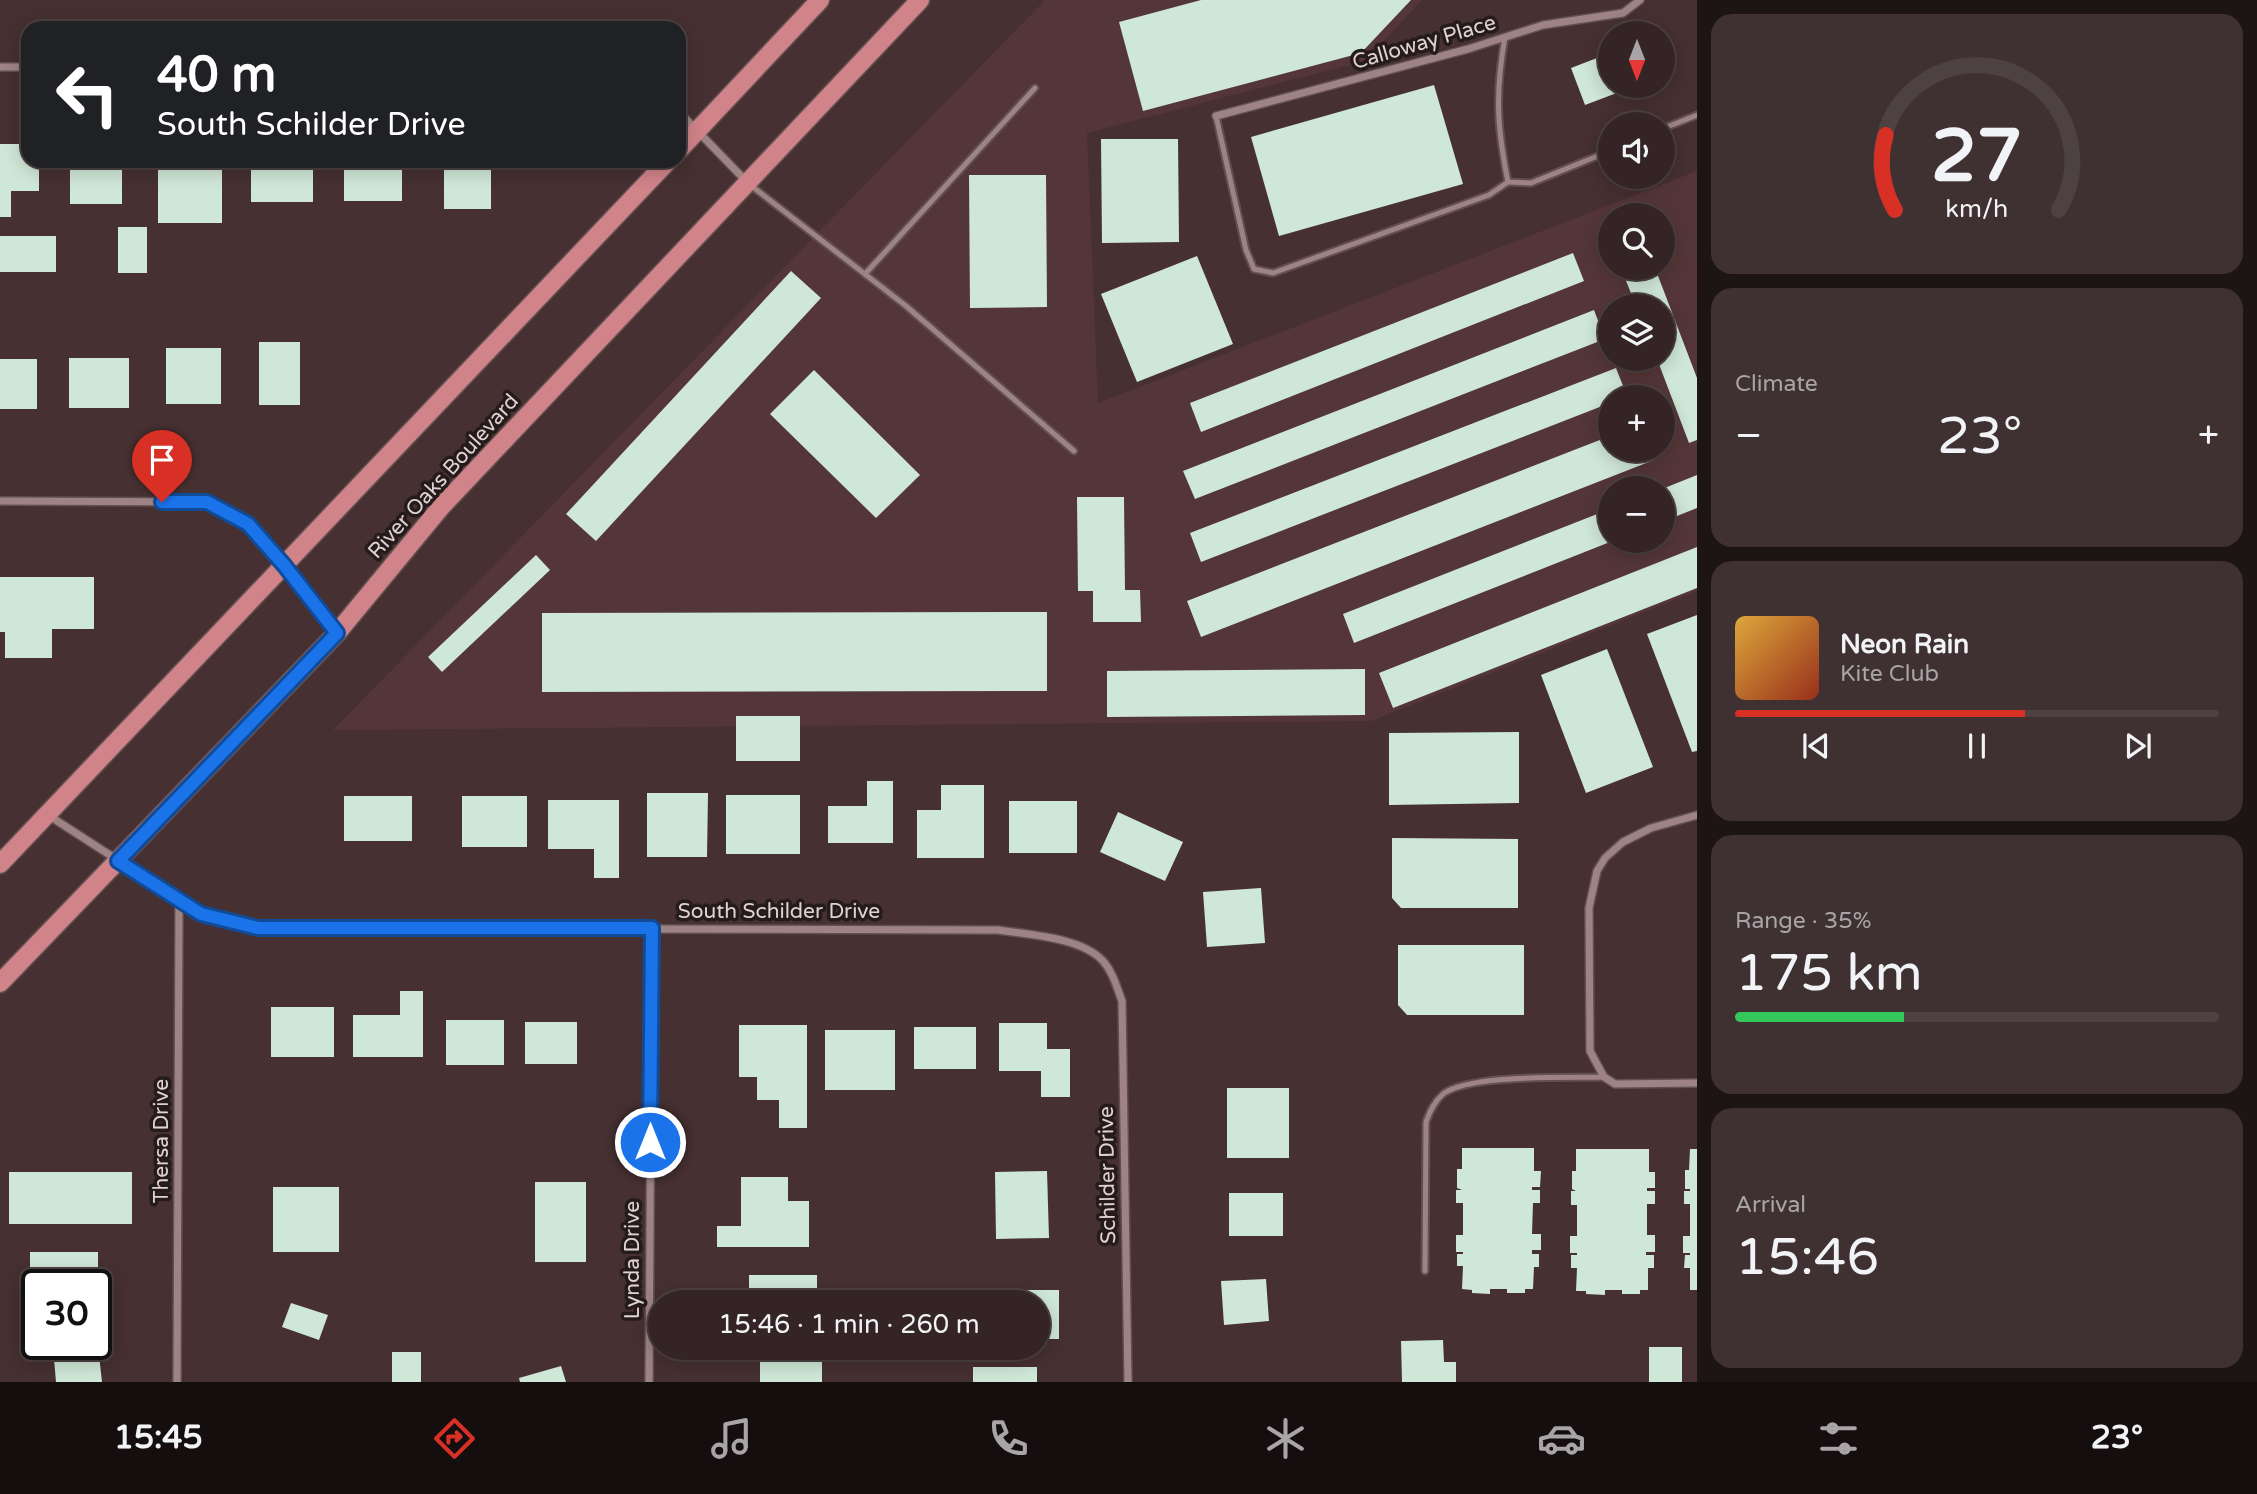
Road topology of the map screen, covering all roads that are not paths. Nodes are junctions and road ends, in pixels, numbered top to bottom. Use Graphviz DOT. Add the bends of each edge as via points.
graph roads {
  1 [pos="820,0"];
  2 [pos="920,0"];
  3 [pos="1640,0"];
  4 [pos="1505,37"];
  5 [pos="0,67"];
  6 [pos="21,67"];
  7 [pos="1035,88"];
  8 [pos="1697,115"];
  9 [pos="1216,116"];
  10 [pos="686,119"];
  11 [pos="1675,124"];
  12 [pos="697,131"];
  13 [pos="686,143"];
  14 [pos="1598,156"];
  15 [pos="661,168"];
  16 [pos="747,182"];
  17 [pos="1508,182"];
  18 [pos="865,274"];
  19 [pos="1074,451"];
  20 [pos="0,500"];
  21 [pos="284,565"];
  22 [pos="337,633"];
  23 [pos="47,814"];
  24 [pos="1697,815"];
  25 [pos="118,861"];
  26 [pos="0,864"];
  27 [pos="179,900"];
  28 [pos="652,928"];
  29 [pos="1110,970"];
  30 [pos="0,983"];
  31 [pos="1604,1077"];
  32 [pos="1697,1083"];
  33 [pos="1425,1271"];
  34 [pos="177,1382"];
  35 [pos="649,1382"];
  36 [pos="1128,1382"];
  1 -- 12 [label="main road"];
  2 -- 16 [label="main road, River Oaks Boulevard"];
  3 -- 4 [label="street, Calloway Place" via="1623,13 1543,25"];
  4 -- 9 [label="street, Calloway Place"];
  4 -- 17 [label="lane" via="1497,108"];
  5 -- 6 [label="street"];
  7 -- 18 [label="lane"];
  8 -- 11 [label="lane"];
  9 -- 17 [label="lane" via="1254,270 1273,273 1489,195"];
  10 -- 12 [label="street"];
  12 -- 13 [label="main road"];
  12 -- 16 [label="street"];
  14 -- 17 [label="lane" via="1531,183"];
  15 -- 21 [label="main road"];
  16 -- 18 [label="lane"];
  16 -- 22 [label="main road, River Oaks Boulevard" via="441,507"];
  18 -- 19 [label="lane"];
  20 -- 21 [label="street" via="207,502 248,524"];
  21 -- 22 [label="street"];
  21 -- 23 [label="main road"];
  22 -- 25 [label="main road, River Oaks Boulevard"];
  23 -- 25 [label="street, South Schilder Drive"];
  23 -- 26 [label="main road"];
  24 -- 31 [label="street" via="1651,828 1623,842 1598,871 1589,908 1590,1051"];
  25 -- 27 [label="street, South Schilder Drive"];
  25 -- 30 [label="main road, River Oaks Boulevard"];
  27 -- 28 [label="street, South Schilder Drive" via="201,914 258,928"];
  27 -- 34 [label="street, Thersa Drive"];
  28 -- 29 [label="street, South Schilder Drive" via="998,930 1076,943 1102,959"];
  28 -- 35 [label="street, Lynda Drive"];
  29 -- 36 [label="street, Schilder Drive" via="1122,1001"];
  31 -- 32 [label="street" via="1615,1084"];
  31 -- 33 [label="lane" via="1493,1080 1460,1086 1444,1093 1432,1106 1426,1122"];
}
